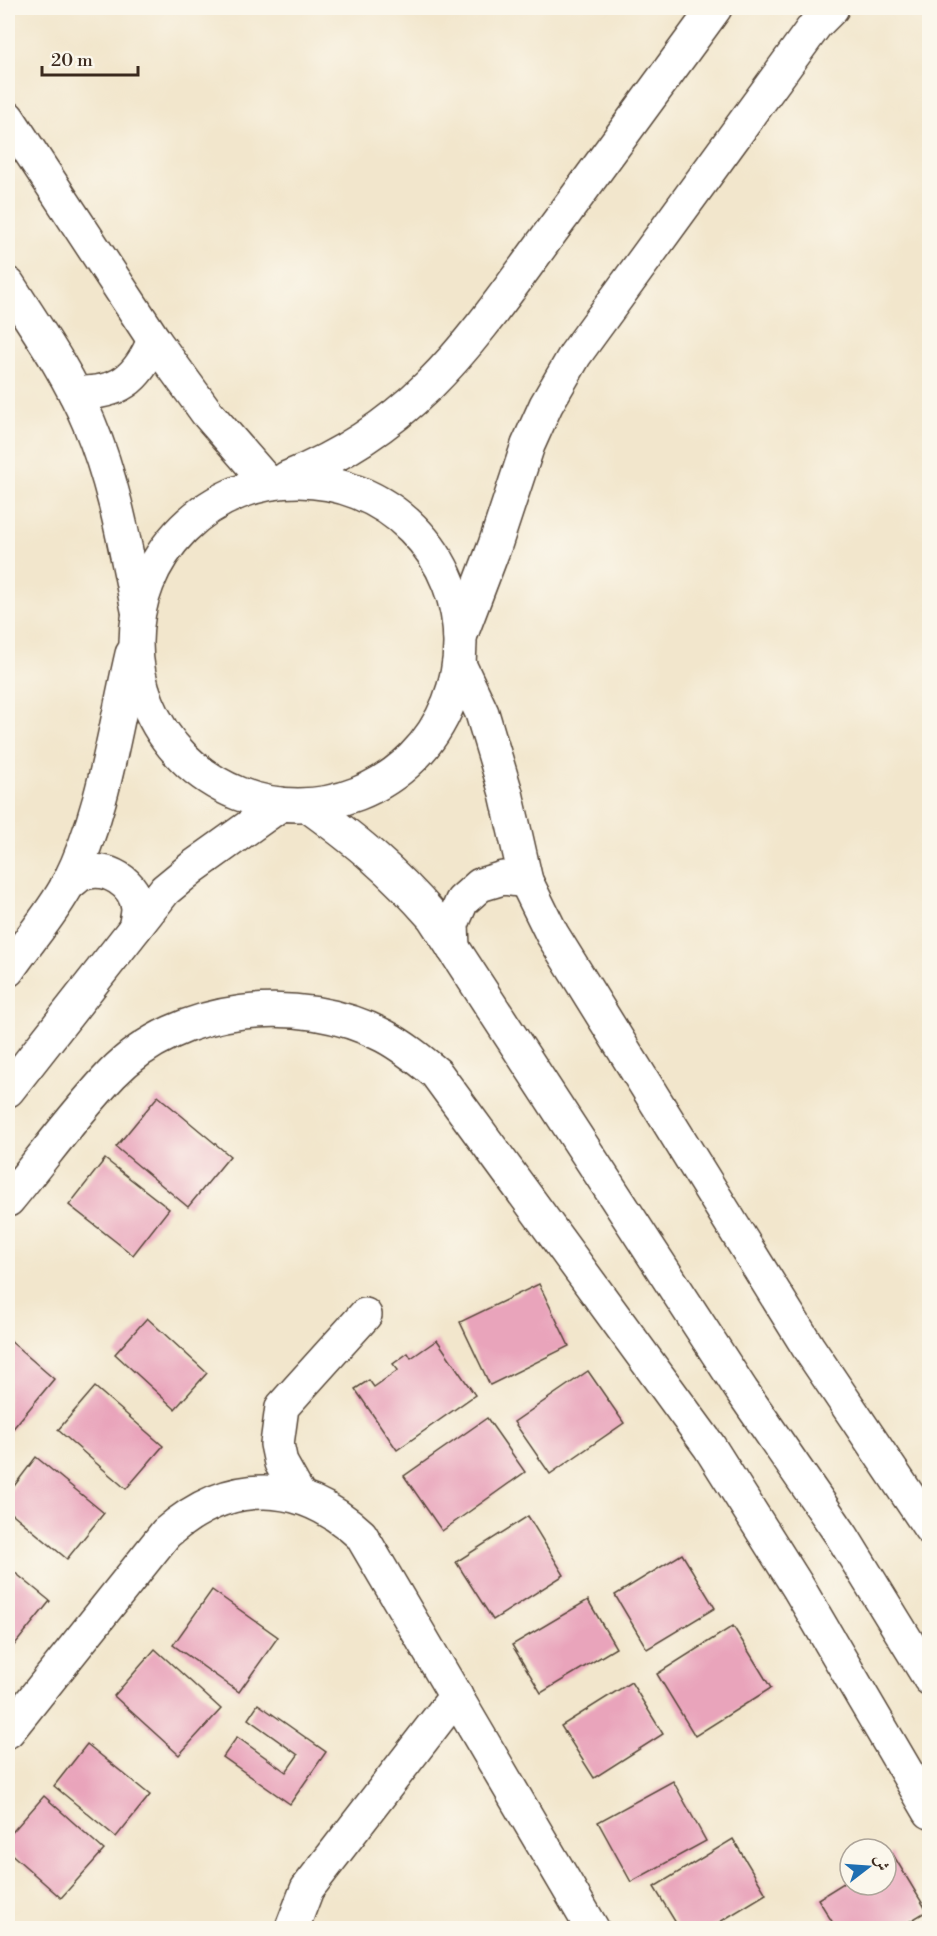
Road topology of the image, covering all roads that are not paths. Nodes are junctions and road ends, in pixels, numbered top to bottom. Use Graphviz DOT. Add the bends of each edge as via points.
graph roads {
  1 [pos="715,8"];
  2 [pos="832,8"];
  3 [pos="8,118"];
  4 [pos="8,284"];
  5 [pos="154,340"];
  6 [pos="75,393"];
  7 [pos="273,482"];
  8 [pos="138,621"];
  9 [pos="460,651"];
  10 [pos="294,805"];
  11 [pos="526,881"];
  12 [pos="67,885"];
  13 [pos="135,928"];
  14 [pos="453,948"];
  15 [pos="8,970"];
  16 [pos="8,1090"];
  17 [pos="8,1200"];
  18 [pos="365,1316"];
  19 [pos="300,1497"];
  20 [pos="930,1528"];
  21 [pos="930,1679"];
  22 [pos="456,1696"];
  23 [pos="8,1731"];
  24 [pos="930,1812"];
  25 [pos="292,1929"];
  26 [pos="592,1929"];
  1 -- 7 [label="street" via="484,323 438,378 355,446 318,466"];
  2 -- 9 [label="street" via="816,24 570,365 528,445"];
  3 -- 5 [label="street"];
  4 -- 6 [label="street"];
  5 -- 6 [label="street" via="134,376 96,394"];
  5 -- 7 [label="street" via="207,413"];
  6 -- 8 [label="street" via="111,483"];
  7 -- 8 [label="street" via="216,503 174,538 146,586"];
  7 -- 9 [label="street" via="323,483 358,492 404,519 442,568 457,610"];
  8 -- 10 [label="street" via="137,657 142,684 152,710 177,749 204,775 228,789 254,799"];
  8 -- 12 [label="street" via="99,799 87,840"];
  9 -- 10 [label="street" via="453,692 442,718 408,763 362,793 335,801"];
  9 -- 11 [label="street" via="506,793"];
  10 -- 13 [label="street" via="183,874"];
  10 -- 14 [label="street" via="357,842 398,877 433,917"];
  11 -- 14 [label="street" via="503,878 480,885 462,901 452,924"];
  11 -- 20 [label="street" via="587,995 808,1347"];
  12 -- 13 [label="street" via="82,874 101,872 119,878 132,891 138,909"];
  12 -- 15 [label="street"];
  13 -- 16 [label="street"];
  14 -- 21 [label="street" via="742,1391 842,1536"];
  17 -- 24 [label="street" via="113,1073 137,1053 194,1024 257,1011 300,1012 353,1023 411,1053 436,1073 709,1446 798,1587"];
  18 -- 19 [label="street" via="282,1407 277,1444 281,1463"];
  19 -- 22 [label="street" via="344,1518 362,1535"];
  19 -- 23 [label="street" via="252,1492 205,1505 185,1517 166,1533"];
  22 -- 25 [label="street" via="307,1889"];
  22 -- 26 [label="street"];
}
